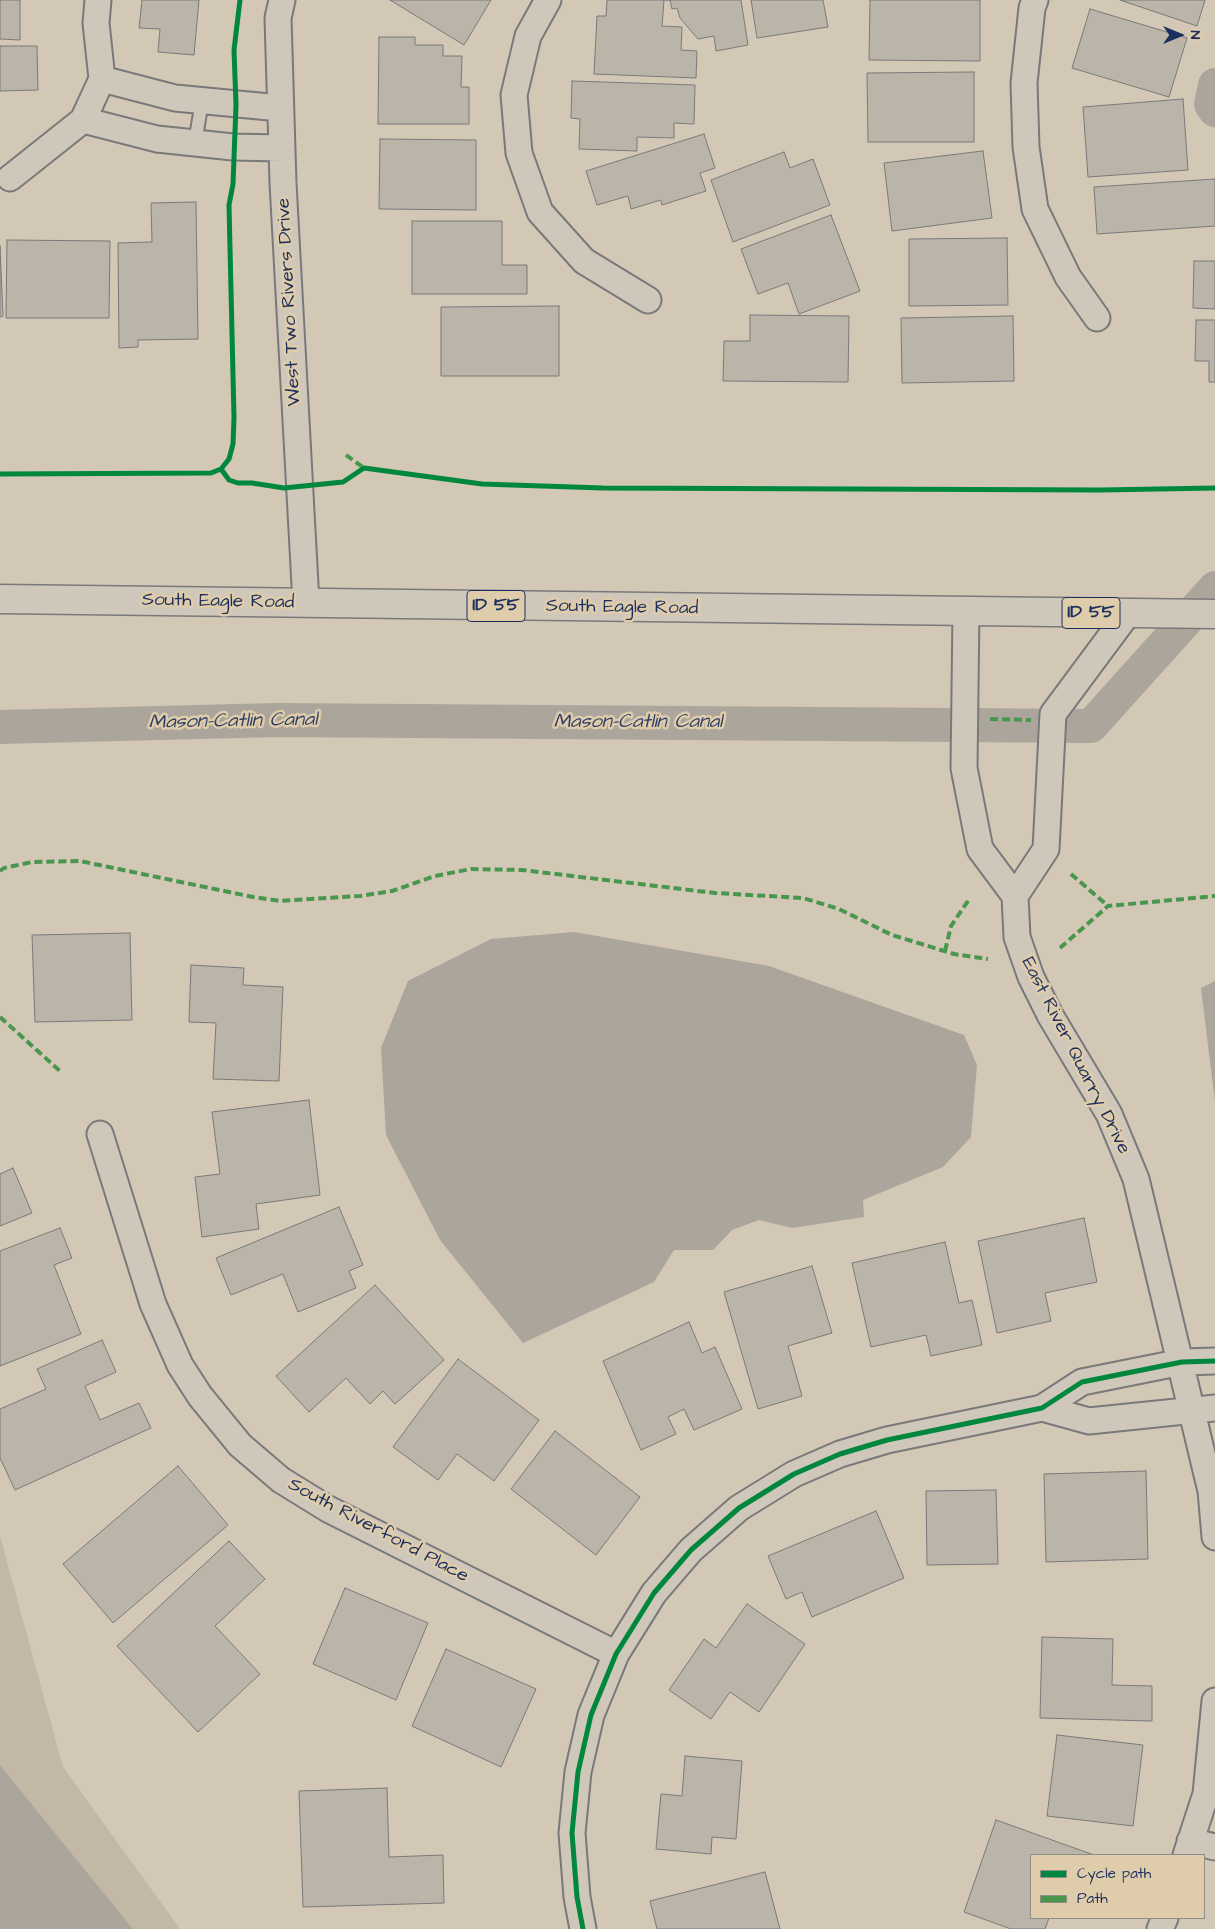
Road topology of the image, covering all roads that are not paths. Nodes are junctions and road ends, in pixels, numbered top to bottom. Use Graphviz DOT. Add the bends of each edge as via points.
graph roads {
  1 [pos="98,0"];
  2 [pos="282,0"];
  3 [pos="548,0"];
  4 [pos="1035,0"];
  5 [pos="102,80"];
  6 [pos="202,101"];
  7 [pos="280,108"];
  8 [pos="83,120"];
  9 [pos="195,143"];
  10 [pos="281,148"];
  11 [pos="10,178"];
  12 [pos="648,300"];
  13 [pos="1097,318"];
  14 [pos="0,599"];
  15 [pos="306,604"];
  16 [pos="966,611"];
  17 [pos="1128,613"];
  18 [pos="1215,614"];
  19 [pos="1015,896"];
  20 [pos="100,1134"];
  21 [pos="1215,1361"];
  22 [pos="1182,1362"];
  23 [pos="1042,1408"];
  24 [pos="1204,1409"];
  25 [pos="1215,1537"];
  26 [pos="616,1654"];
  27 [pos="1215,1701"];
  28 [pos="1210,1796"];
  29 [pos="1215,1847"];
  30 [pos="1188,1848"];
  31 [pos="583,1929"];
  1 -- 5 [label="street" via="96,23"];
  2 -- 7 [label="street, West Two Rivers Drive" via="278,18"];
  3 -- 12 [label="street" via="528,36 514,95 519,153 540,212 584,261"];
  4 -- 13 [label="street" via="1024,83 1026,147 1035,209 1068,277"];
  5 -- 6 [label="street" via="175,98"];
  5 -- 8 [label="street"];
  6 -- 7 [label="street"];
  6 -- 9 [label="lane"];
  7 -- 10 [label="street, West Two Rivers Drive"];
  8 -- 9 [label="street" via="157,139"];
  8 -- 11 [label="street"];
  9 -- 10 [label="street"];
  10 -- 15 [label="street, West Two Rivers Drive"];
  14 -- 15 [label="highway, South Eagle Road / ID 55"];
  15 -- 16 [label="highway, South Eagle Road / ID 55"];
  16 -- 17 [label="highway, South Eagle Road / ID 55"];
  16 -- 19 [label="street" via="964,768 980,849"];
  17 -- 18 [label="highway, South Eagle Road / ID 55"];
  17 -- 19 [label="street" via="1053,714 1046,849"];
  19 -- 22 [label="street, East River Quarry Drive" via="1017,937 1031,977 1109,1114 1136,1179"];
  20 -- 26 [label="street, South Riverford Place" via="153,1304 180,1365 200,1396 240,1445 281,1480 328,1509"];
  21 -- 22 [label="street"];
  22 -- 23 [label="street" via="1082,1382"];
  22 -- 24 [label="street, East River Quarry Drive"];
  23 -- 24 [label="street" via="1089,1421"];
  23 -- 26 [label="street" via="887,1440 840,1454 794,1474 739,1508 691,1550 654,1593"];
  24 -- 25 [label="street, East River Quarry Drive"];
  26 -- 31 [label="street" via="591,1715 578,1772 572,1834 576,1897"];
  27 -- 28 [label="street"];
  28 -- 30 [label="street"];
  29 -- 30 [label="street"];
}
